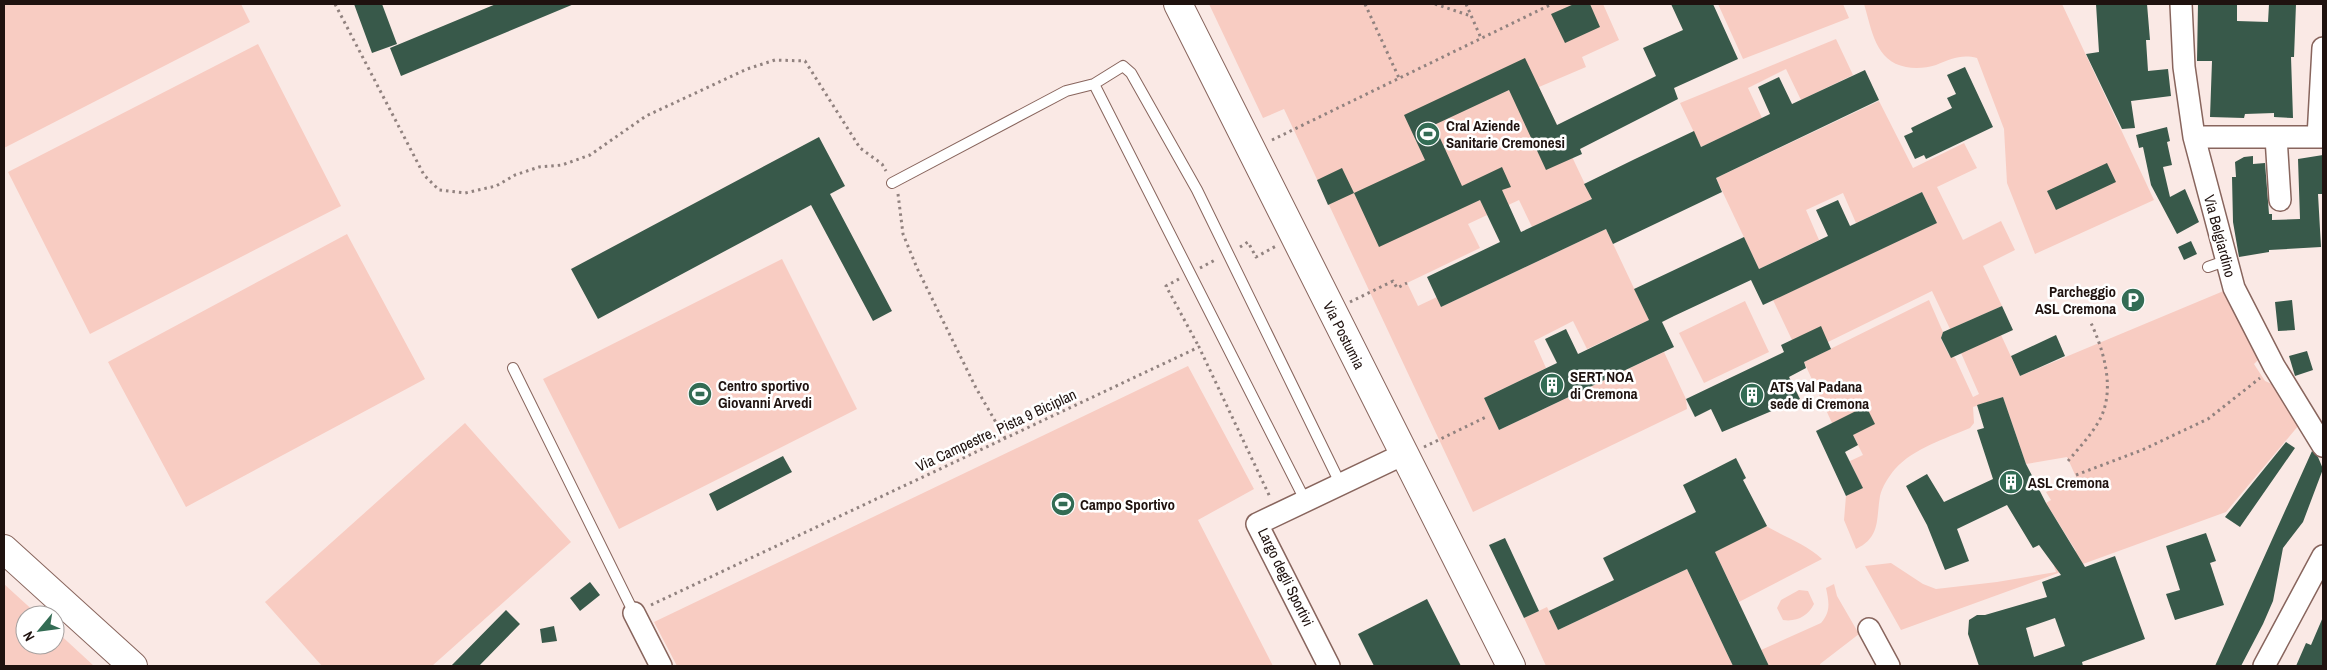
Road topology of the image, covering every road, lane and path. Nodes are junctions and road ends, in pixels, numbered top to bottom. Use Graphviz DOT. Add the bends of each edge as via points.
graph roads {
  1 [pos="335,4"];
  2 [pos="1178,4"];
  3 [pos="1365,4"];
  4 [pos="1435,4"];
  5 [pos="1466,4"];
  6 [pos="1552,4"];
  7 [pos="2181,4"];
  8 [pos="1471,16"];
  9 [pos="1481,38"];
  10 [pos="2323,48"];
  11 [pos="1399,78"];
  12 [pos="1094,84"];
  13 [pos="2194,137"];
  14 [pos="2276,137"];
  15 [pos="2321,137"];
  16 [pos="1265,144"];
  17 [pos="892,183"];
  18 [pos="2280,200"];
  19 [pos="1407,283"];
  20 [pos="1332,311"];
  21 [pos="2091,323"];
  22 [pos="2274,366"];
  23 [pos="513,368"];
  24 [pos="1488,416"];
  25 [pos="1005,438"];
  26 [pos="2323,446"];
  27 [pos="1410,453"];
  28 [pos="2068,461"];
  29 [pos="2076,475"];
  30 [pos="1341,485"];
  31 [pos="1306,502"];
  32 [pos="1278,516"];
  33 [pos="4,549"];
  34 [pos="2323,556"];
  35 [pos="634,613"];
  36 [pos="1869,629"];
  37 [pos="133,666"];
  38 [pos="661,666"];
  39 [pos="1329,666"];
  40 [pos="1511,666"];
  41 [pos="1889,666"];
  42 [pos="2264,666"];
  1 -- 17 [label="path" via="424,175 439,190 466,193 496,186 539,167 562,165 590,155 646,116 775,60 805,61 860,148 882,164"];
  2 -- 20 [label="street, Via Postumia"];
  3 -- 11 [label="path"];
  4 -- 8 [label="path"];
  5 -- 8 [label="path"];
  6 -- 9 [label="path"];
  7 -- 13 [label="street, Via Belgiardino" via="2184,67"];
  8 -- 9 [label="path"];
  9 -- 11 [label="path"];
  10 -- 15 [label="street"];
  11 -- 16 [label="path"];
  12 -- 17 [label="lane" via="1066,91"];
  12 -- 30 [label="lane" via="1123,66 1132,73 1197,190"];
  12 -- 31 [label="lane"];
  13 -- 14 [label="street"];
  13 -- 22 [label="street, Via Belgiardino" via="2217,264 2234,288"];
  14 -- 15 [label="street"];
  14 -- 18 [label="street"];
  17 -- 25 [label="path" via="900,198 904,234 917,268 976,388"];
  19 -- 20 [label="path" via="1397,288 1393,281"];
  20 -- 27 [label="street, Via Postumia"];
  21 -- 28 [label="path" via="2100,342 2107,378 2107,403 2100,420"];
  22 -- 26 [label="street, Via Belgiardino"];
  22 -- 29 [label="path" via="2242,395 2208,419 2142,450"];
  23 -- 35 [label="lane"];
  24 -- 27 [label="path"];
  25 -- 32 [label="path, Via Campestre, Pista 9 Biciplan" via="1199,347"];
  25 -- 35 [label="path, Via Campestre, Pista 9 Biciplan"];
  27 -- 30 [label="street, Largo degli Sportivi"];
  27 -- 40 [label="street, Via Postumia"];
  30 -- 31 [label="street, Largo degli Sportivi"];
  31 -- 32 [label="street, Largo degli Sportivi"];
  32 -- 39 [label="street, Largo degli Sportivi" via="1257,524"];
  33 -- 37 [label="street"];
  34 -- 42 [label="street"];
  35 -- 38 [label="street"];
  36 -- 41 [label="street"];
}
